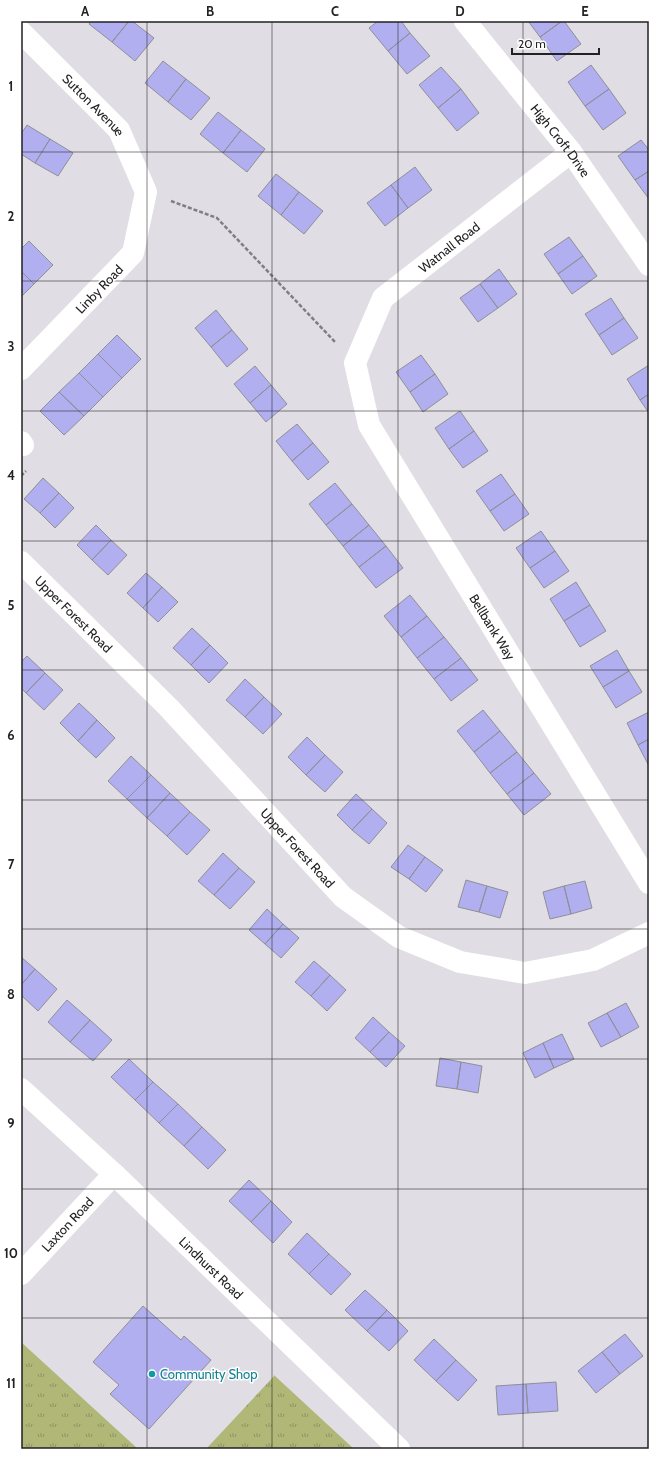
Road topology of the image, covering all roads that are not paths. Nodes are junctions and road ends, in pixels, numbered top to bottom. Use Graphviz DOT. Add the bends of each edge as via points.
graph roads {
  1 [pos="465,21"];
  2 [pos="21,32"];
  3 [pos="571,152"];
  4 [pos="146,192"];
  5 [pos="649,266"];
  6 [pos="356,363"];
  7 [pos="21,369"];
  8 [pos="21,562"];
  9 [pos="649,883"];
  10 [pos="649,933"];
  11 [pos="21,1089"];
  12 [pos="114,1174"];
  13 [pos="21,1274"];
  14 [pos="399,1449"];
  1 -- 3 [label="street, High Croft Drive"];
  2 -- 4 [label="street, Sutton Avenue" via="119,130"];
  3 -- 5 [label="street, High Croft Drive"];
  3 -- 6 [label="street, Watnall Road" via="384,298"];
  4 -- 7 [label="street, Linby Road" via="133,254"];
  6 -- 9 [label="street, Bellbank Way" via="369,425"];
  8 -- 10 [label="street, Upper Forest Road" via="169,708 343,896 399,938 460,962 525,973 593,960"];
  11 -- 12 [label="street, Lindhurst Road"];
  12 -- 13 [label="street, Laxton Road"];
  12 -- 14 [label="street, Lindhurst Road"];
}
